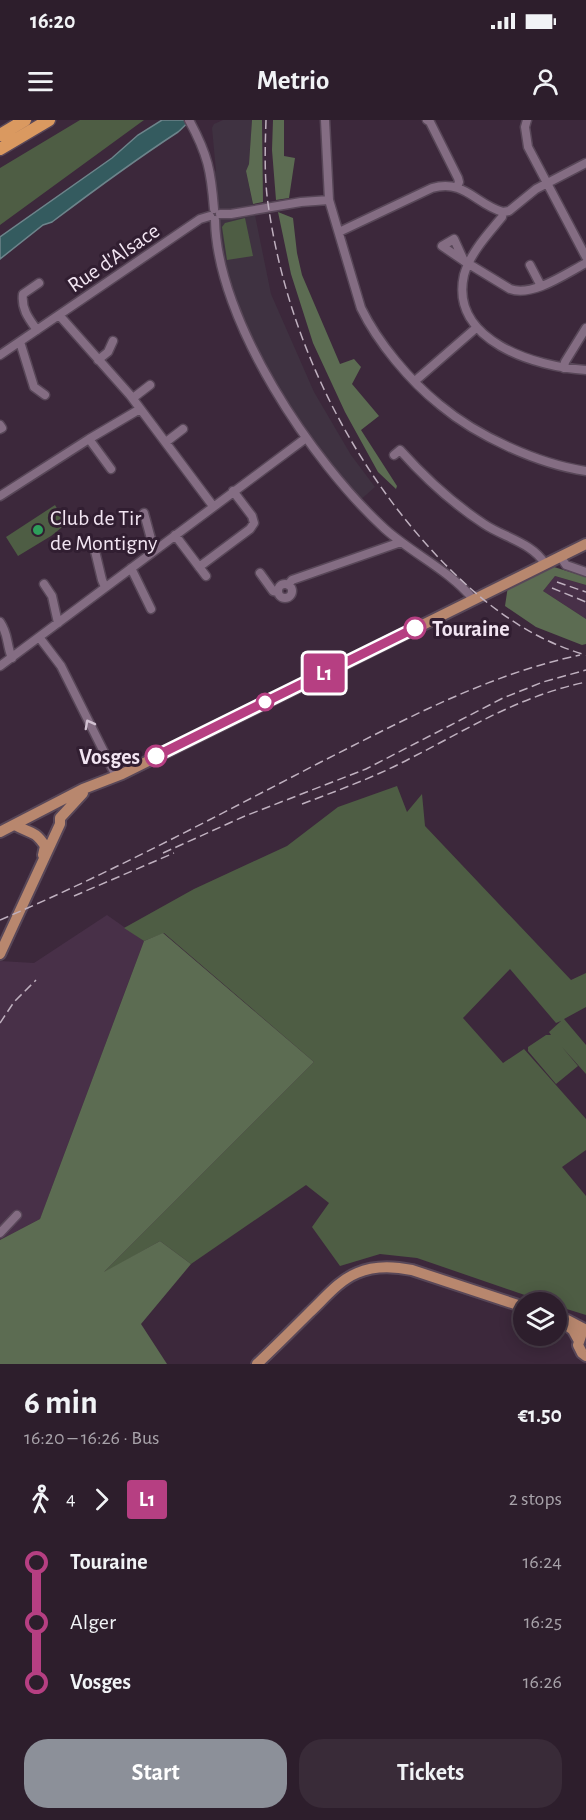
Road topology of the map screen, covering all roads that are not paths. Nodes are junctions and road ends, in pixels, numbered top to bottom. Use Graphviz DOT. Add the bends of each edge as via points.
graph roads {
  1 [pos="25,120"];
  2 [pos="49,120"];
  3 [pos="325,120"];
  4 [pos="527,120"];
  5 [pos="430,121"];
  6 [pos="191,124"];
  7 [pos="0,135"];
  8 [pos="0,149"];
  9 [pos="586,164"];
  10 [pos="547,184"];
  11 [pos="458,187"];
  12 [pos="329,200"];
  13 [pos="503,212"];
  14 [pos="215,215"];
  15 [pos="339,232"];
  16 [pos="586,257"];
  17 [pos="466,262"];
  18 [pos="586,263"];
  19 [pos="530,265"];
  20 [pos="39,283"];
  21 [pos="541,286"];
  22 [pos="59,315"];
  23 [pos="476,328"];
  24 [pos="586,328"];
  25 [pos="37,330"];
  26 [pos="114,341"];
  27 [pos="20,342"];
  28 [pos="0,355"];
  29 [pos="99,360"];
  30 [pos="564,368"];
  31 [pos="586,370"];
  32 [pos="415,381"];
  33 [pos="150,385"];
  34 [pos="45,395"];
  35 [pos="133,398"];
  36 [pos="140,409"];
  37 [pos="183,429"];
  38 [pos="306,438"];
  39 [pos="89,439"];
  40 [pos="166,442"];
  41 [pos="394,455"];
  42 [pos="111,469"];
  43 [pos="586,471"];
  44 [pos="233,491"];
  45 [pos="0,496"];
  46 [pos="213,506"];
  47 [pos="144,513"];
  48 [pos="175,535"];
  49 [pos="401,542"];
  50 [pos="586,544"];
  51 [pos="154,550"];
  52 [pos="95,551"];
  53 [pos="560,556"];
  54 [pos="545,564"];
  55 [pos="199,567"];
  56 [pos="130,568"];
  57 [pos="586,572"];
  58 [pos="260,573"];
  59 [pos="206,576"];
  60 [pos="44,584"];
  61 [pos="105,587"];
  62 [pos="473,599"];
  63 [pos="151,609"];
  64 [pos="0,622"];
  65 [pos="58,622"];
  66 [pos="39,637"];
  67 [pos="12,658"];
  68 [pos="0,666"];
  69 [pos="116,776"];
  70 [pos="97,782"];
  71 [pos="41,811"];
  72 [pos="5,828"];
  73 [pos="57,830"];
  74 [pos="37,835"];
  75 [pos="37,872"];
  76 [pos="0,954"];
  77 [pos="17,1215"];
  78 [pos="0,1233"];
  79 [pos="513,1303"];
  80 [pos="567,1326"];
  81 [pos="584,1334"];
  82 [pos="586,1356"];
  83 [pos="257,1364"];
  1 -- 7 [label="highway"];
  2 -- 8 [label="highway"];
  3 -- 12 [label="street"];
  4 -- 10 [label="street" via="525,138"];
  5 -- 11 [label="street" via="458,178"];
  6 -- 14 [label="street" via="211,174"];
  9 -- 10 [label="street"];
  10 -- 13 [label="street"];
  10 -- 16 [label="street"];
  11 -- 13 [label="street"];
  11 -- 15 [label="street" via="432,188"];
  12 -- 14 [label="street"];
  12 -- 15 [label="street"];
  13 -- 17 [label="street"];
  14 -- 22 [label="street, Rue d'Alsace" via="200,219"];
  14 -- 38 [label="street" via="216,238 238,316 267,376"];
  15 -- 32 [label="street" via="354,290 367,321 383,346"];
  17 -- 21 [label="street" via="518,292"];
  17 -- 23 [label="street" via="465,304"];
  18 -- 21 [label="street"];
  19 -- 21 [label="street"];
  20 -- 25 [label="street, Rue d'Alsace" via="23,294 22,302"];
  22 -- 25 [label="street, Rue d'Alsace"];
  22 -- 29 [label="street"];
  23 -- 30 [label="street" via="511,351"];
  23 -- 32 [label="street"];
  24 -- 30 [label="street"];
  25 -- 27 [label="street, Rue d'Alsace"];
  26 -- 29 [label="street"];
  27 -- 28 [label="street, Rue d'Alsace"];
  27 -- 34 [label="street" via="34,387"];
  29 -- 35 [label="street"];
  30 -- 31 [label="street"];
  32 -- 43 [label="street" via="441,406 490,437 536,458"];
  33 -- 35 [label="street"];
  35 -- 36 [label="street"];
  36 -- 39 [label="street"];
  36 -- 40 [label="street"];
  37 -- 40 [label="street"];
  38 -- 44 [label="street"];
  38 -- 49 [label="street" via="336,477"];
  39 -- 42 [label="street"];
  39 -- 45 [label="street"];
  40 -- 46 [label="street"];
  41 -- 54 [label="street" via="400,450 430,483 485,525 539,554"];
  44 -- 46 [label="street"];
  44 -- 55 [label="street" via="254,523"];
  46 -- 48 [label="street"];
  47 -- 51 [label="street"];
  48 -- 51 [label="street"];
  48 -- 55 [label="street"];
  49 -- 58 [label="street" via="292,580 288,585 292,591 289,597 273,591"];
  49 -- 62 [label="street" via="454,579"];
  50 -- 53 [label="main road"];
  51 -- 56 [label="street"];
  52 -- 61 [label="street"];
  53 -- 54 [label="main road"];
  53 -- 57 [label="street" via="566,566"];
  54 -- 62 [label="main road"];
  55 -- 59 [label="street"];
  56 -- 61 [label="street"];
  56 -- 63 [label="street"];
  60 -- 65 [label="street" via="52,596"];
  61 -- 65 [label="street"];
  62 -- 69 [label="main road"];
  64 -- 67 [label="street"];
  65 -- 66 [label="street"];
  66 -- 67 [label="street"];
  69 -- 66 [label="street, one-way" via="61,666"];
  67 -- 68 [label="street"];
  69 -- 70 [label="main road"];
  69 -- 73 [label="main road" via="81,801"];
  70 -- 71 [label="main road"];
  70 -- 73 [label="main road" via="73,802 60,818"];
  71 -- 72 [label="main road"];
  71 -- 73 [label="main road" via="54,816"];
  71 -- 74 [label="main road" via="35,823"];
  72 -- 74 [label="main road" via="28,827"];
  73 -- 74 [label="main road" via="46,837"];
  73 -- 75 [label="main road"];
  74 -- 75 [label="main road" via="45,846"];
  75 -- 76 [label="main road"];
  77 -- 78 [label="street"];
  79 -- 83 [label="main road" via="412,1270 369,1269 338,1285"];
  80 -- 81 [label="main road"];
  81 -- 82 [label="main road" via="579,1349"];
}
